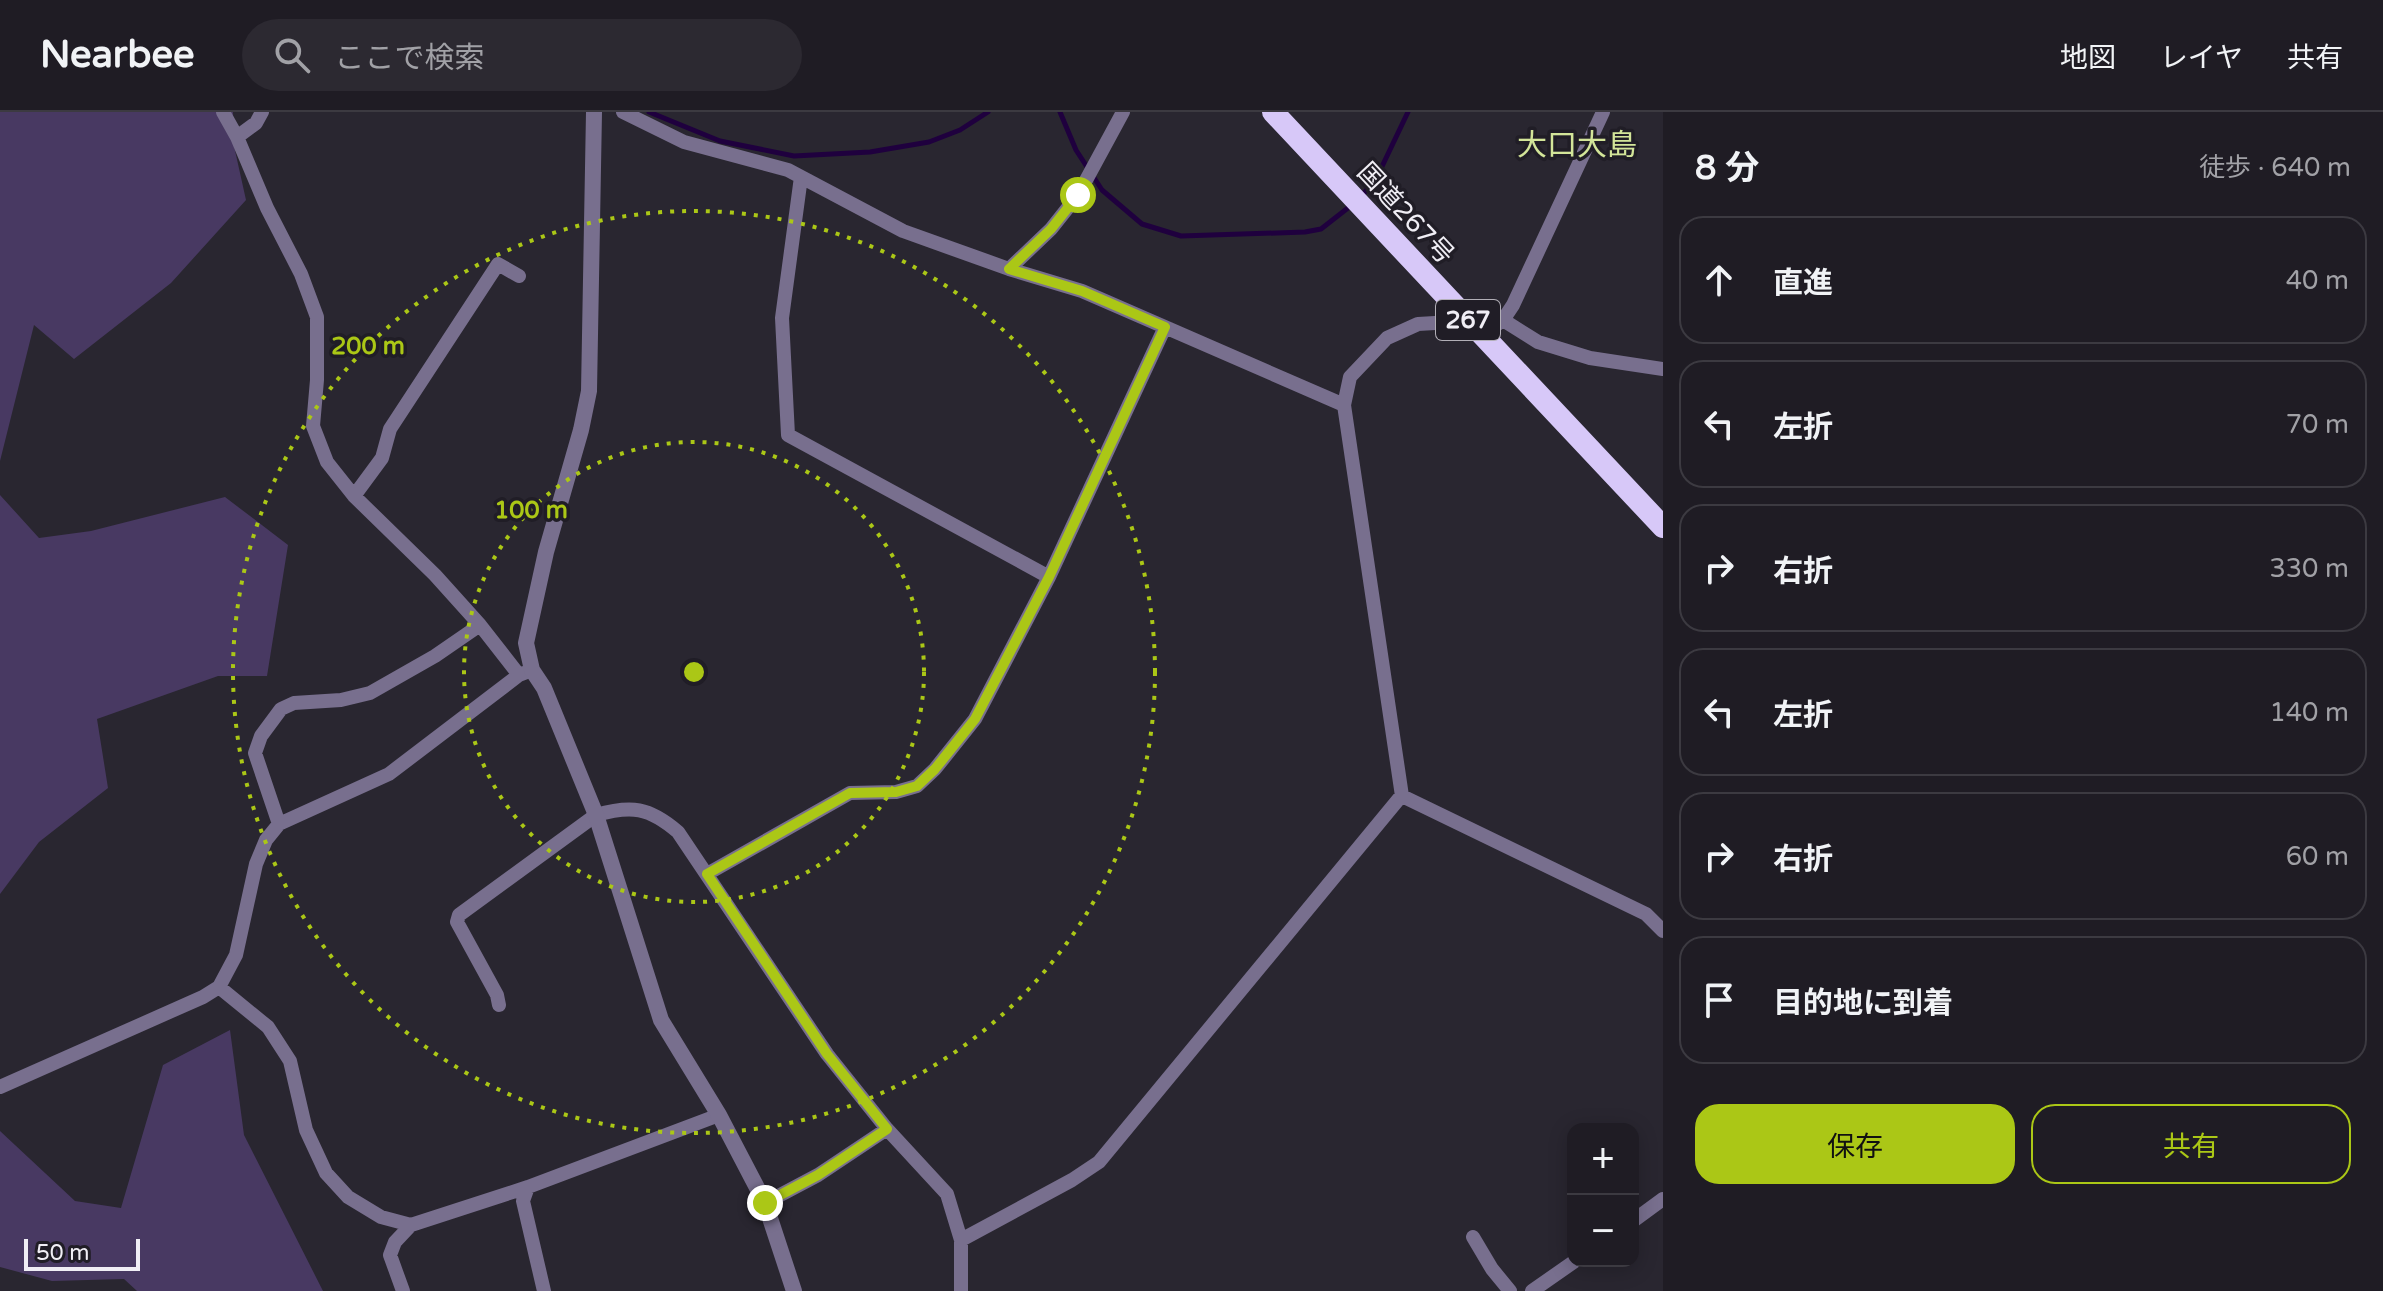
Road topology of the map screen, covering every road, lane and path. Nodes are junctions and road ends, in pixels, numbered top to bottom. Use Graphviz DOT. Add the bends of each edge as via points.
graph roads {
  1 [pos="223,112"];
  2 [pos="262,112"];
  3 [pos="594,112"];
  4 [pos="623,112"];
  5 [pos="1123,112"];
  6 [pos="1273,112"];
  7 [pos="1603,112"];
  8 [pos="237,137"];
  9 [pos="801,177"];
  10 [pos="1009,269"];
  11 [pos="519,276"];
  12 [pos="1503,320"];
  13 [pos="1165,327"];
  14 [pos="1475,328"];
  15 [pos="1663,369"];
  16 [pos="1344,405"];
  17 [pos="354,496"];
  18 [pos="1663,527"];
  19 [pos="1049,577"];
  20 [pos="480,625"];
  21 [pos="526,673"];
  22 [pos="1402,795"];
  23 [pos="596,815"];
  24 [pos="279,824"];
  25 [pos="707,874"];
  26 [pos="1663,931"];
  27 [pos="219,987"];
  28 [pos="499,1005"];
  29 [pos="0,1087"];
  30 [pos="719,1115"];
  31 [pos="887,1129"];
  32 [pos="528,1187"];
  33 [pos="1663,1199"];
  34 [pos="765,1203"];
  35 [pos="1639,1217"];
  36 [pos="411,1225"];
  37 [pos="1473,1237"];
  38 [pos="961,1240"];
  39 [pos="1567,1267"];
  40 [pos="1538,1289"];
  41 [pos="403,1291"];
  42 [pos="544,1291"];
  43 [pos="794,1291"];
  44 [pos="961,1291"];
  45 [pos="1510,1291"];
  1 -- 8 [label="street"];
  2 -- 8 [label="street"];
  3 -- 21 [label="street" via="589,391 531,614"];
  4 -- 9 [label="street" via="684,142"];
  5 -- 10 [label="street" via="1085,182 1051,229"];
  6 -- 14 [label="highway, 国道267号 / 267"];
  7 -- 12 [label="street"];
  8 -- 17 [label="street" via="317,317 313,426 327,462"];
  9 -- 10 [label="street" via="903,231"];
  9 -- 19 [label="street" via="782,318 788,435"];
  10 -- 13 [label="street" via="1082,291"];
  11 -- 17 [label="street" via="498,264 390,429 382,458"];
  12 -- 14 [label="street"];
  12 -- 15 [label="street" via="1538,342 1590,358"];
  13 -- 16 [label="street"];
  13 -- 19 [label="street"];
  14 -- 16 [label="street" via="1418,324 1387,338 1350,377"];
  14 -- 18 [label="highway, 国道267号 / 267"];
  16 -- 22 [label="street"];
  17 -- 20 [label="street"];
  19 -- 25 [label="street" via="975,719 917,786 850,793"];
  20 -- 21 [label="street"];
  20 -- 24 [label="street" via="370,693 281,709 255,753"];
  21 -- 23 [label="street" via="544,688"];
  21 -- 24 [label="street" via="389,774"];
  22 -- 26 [label="street" via="1646,914"];
  22 -- 38 [label="street" via="1099,1162"];
  23 -- 25 [label="street" via="621,808 647,811 664,820"];
  23 -- 28 [label="street" via="459,915 457,922"];
  23 -- 30 [label="street" via="661,1020"];
  24 -- 27 [label="street" via="256,864 236,955"];
  25 -- 31 [label="street" via="827,1054"];
  27 -- 29 [label="street"];
  27 -- 36 [label="street" via="268,1027 290,1061 306,1130 326,1173 359,1204"];
  30 -- 32 [label="street"];
  30 -- 34 [label="street"];
  31 -- 34 [label="street"];
  31 -- 38 [label="street" via="947,1194"];
  32 -- 36 [label="street"];
  32 -- 42 [label="street" via="523,1201"];
  33 -- 35 [label="street"];
  34 -- 43 [label="street"];
  36 -- 41 [label="street" via="390,1255"];
  37 -- 45 [label="street"];
  38 -- 44 [label="street"];
  39 -- 40 [label="street"];
}
